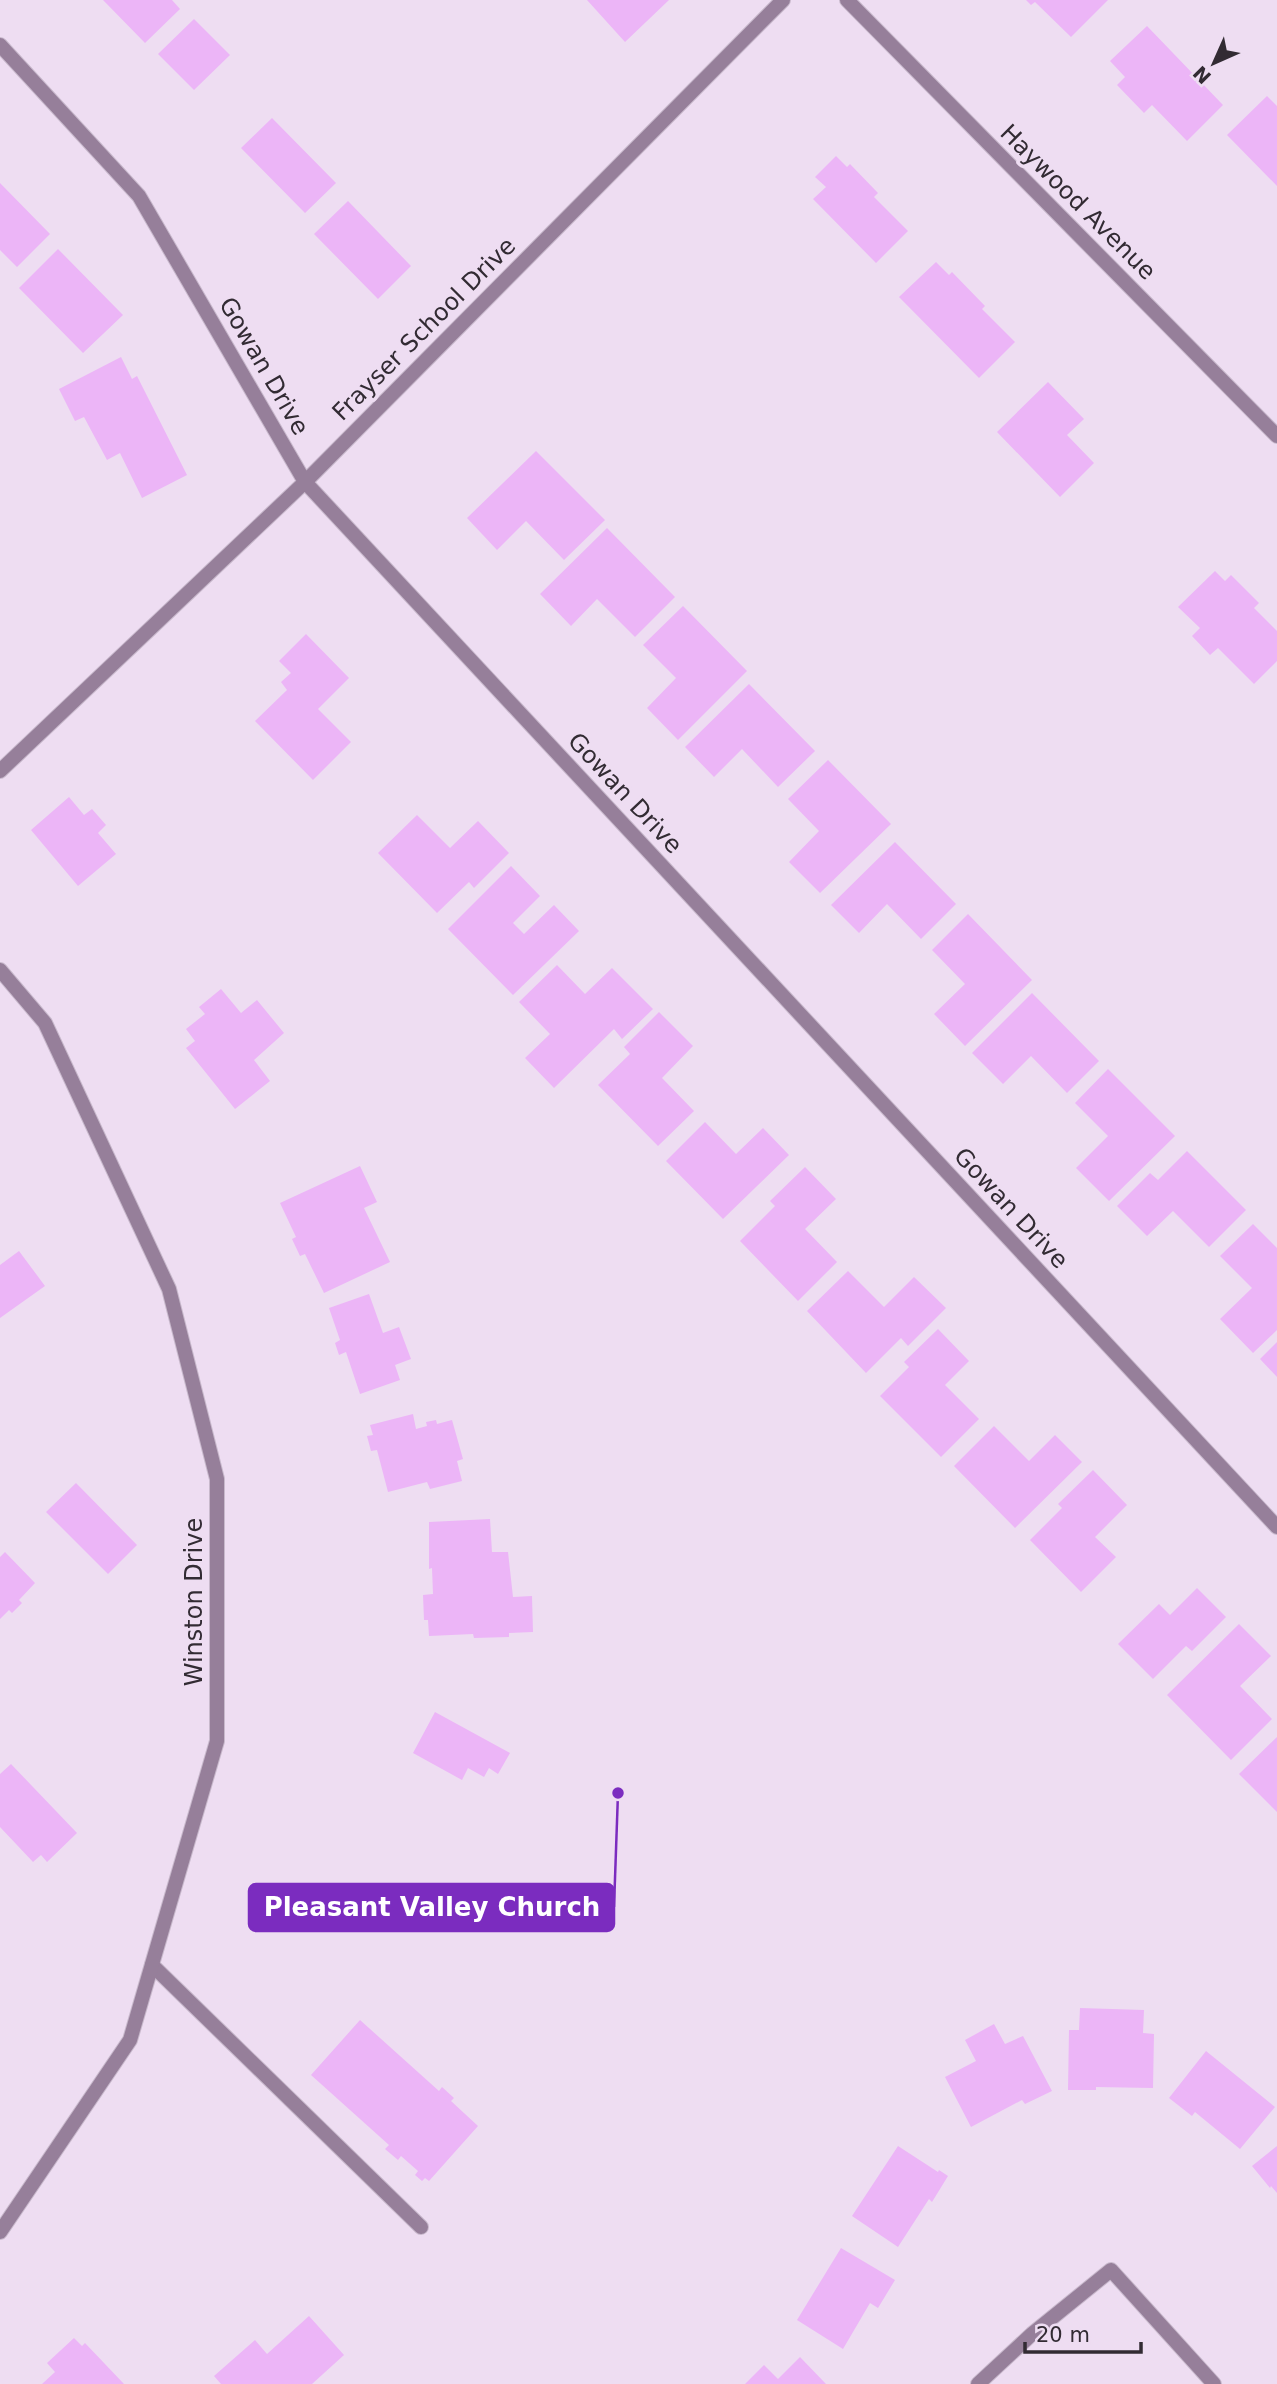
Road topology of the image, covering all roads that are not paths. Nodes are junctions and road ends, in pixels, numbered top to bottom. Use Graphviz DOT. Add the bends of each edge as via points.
graph roads {
  1 [pos="783,0"];
  2 [pos="847,0"];
  3 [pos="0,45"];
  4 [pos="1277,436"];
  5 [pos="305,482"];
  6 [pos="0,771"];
  7 [pos="0,970"];
  8 [pos="1277,1527"];
  9 [pos="152,1965"];
  10 [pos="421,2227"];
  11 [pos="0,2232"];
  12 [pos="978,2384"];
  13 [pos="1214,2384"];
  1 -- 5 [label="street, Frayser School Drive"];
  2 -- 4 [label="street, Haywood Avenue"];
  3 -- 5 [label="street, Gowan Drive" via="139,196"];
  5 -- 6 [label="street, Frayser School Drive"];
  5 -- 8 [label="street, Gowan Drive"];
  7 -- 9 [label="street, Winston Drive" via="45,1023 169,1289 217,1479 217,1741"];
  9 -- 10 [label="street"];
  9 -- 11 [label="street, Winston Drive" via="130,2039"];
  12 -- 13 [label="street" via="1111,2270"];
}
